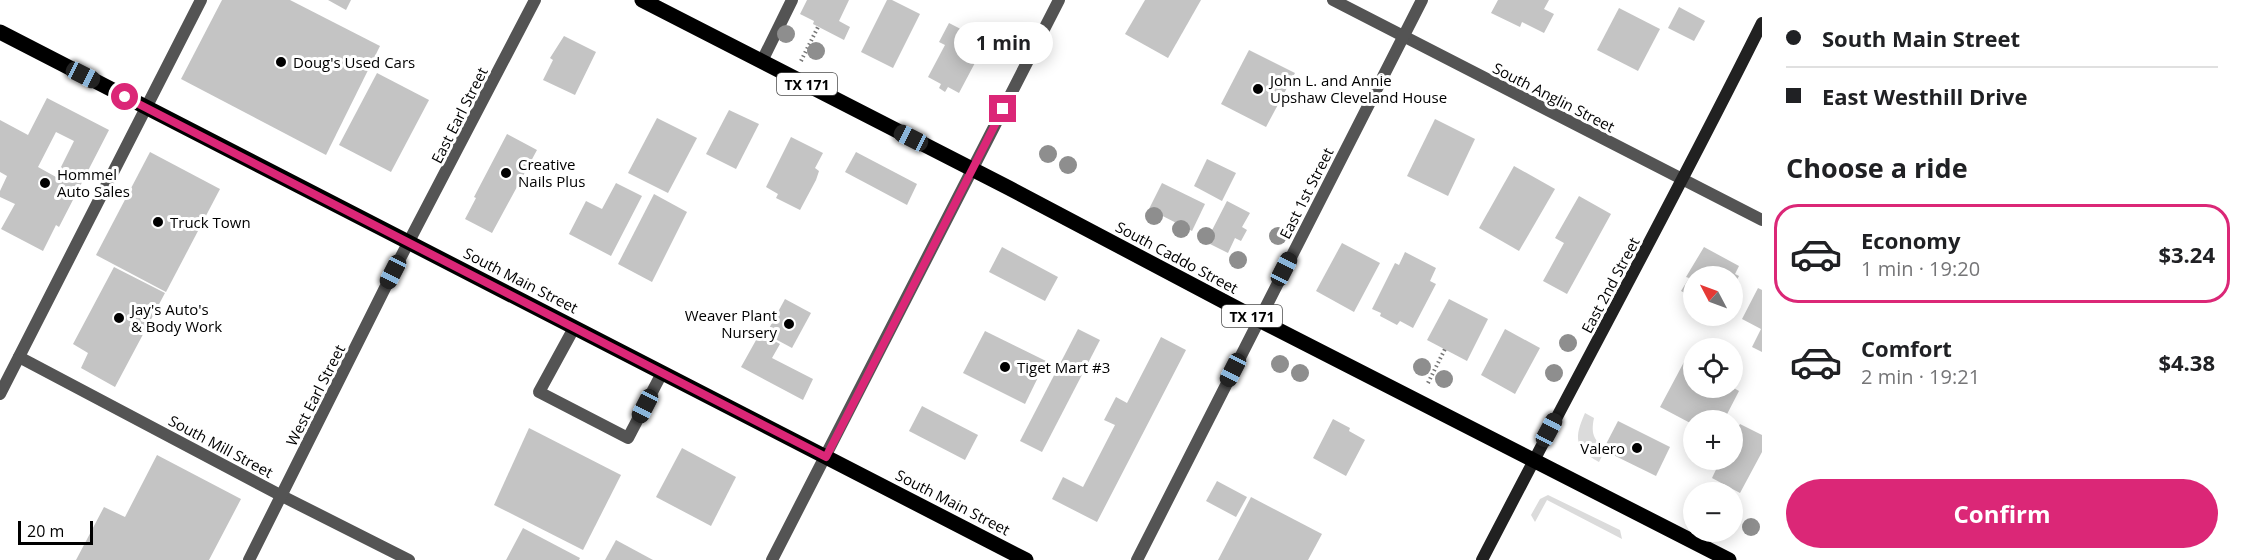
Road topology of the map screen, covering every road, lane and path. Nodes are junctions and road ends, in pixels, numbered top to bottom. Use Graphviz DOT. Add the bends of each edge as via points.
graph roads {
  1 [pos="201,0"];
  2 [pos="535,0"];
  3 [pos="642,0"];
  4 [pos="792,0"];
  5 [pos="1059,0"];
  6 [pos="1333,0"];
  7 [pos="1422,0"];
  8 [pos="1762,23"];
  9 [pos="818,27"];
  10 [pos="0,33"];
  11 [pos="1403,36"];
  12 [pos="762,62"];
  13 [pos="793,77"];
  14 [pos="146,107"];
  15 [pos="972,170"];
  16 [pos="1683,179"];
  17 [pos="1762,220"];
  18 [pos="409,243"];
  19 [pos="1259,320"];
  20 [pos="574,328"];
  21 [pos="1446,350"];
  22 [pos="19,357"];
  23 [pos="662,373"];
  24 [pos="0,394"];
  25 [pos="1419,401"];
  26 [pos="826,457"];
  27 [pos="1534,459"];
  28 [pos="282,496"];
  29 [pos="249,560"];
  30 [pos="409,560"];
  31 [pos="772,560"];
  32 [pos="1026,560"];
  33 [pos="1137,560"];
  34 [pos="1482,560"];
  35 [pos="1729,560"];
  1 -- 14 [label="street"];
  2 -- 18 [label="street, East Earl Street"];
  3 -- 12 [label="main road, South Caddo Street / TX 171"];
  4 -- 12 [label="street"];
  5 -- 15 [label="street"];
  6 -- 11 [label="street, South Anglin Street"];
  7 -- 11 [label="street, East 1st Street"];
  8 -- 16 [label="main road, East 2nd Street"];
  9 -- 13 [label="path"];
  10 -- 14 [label="main road, South Main Street"];
  11 -- 16 [label="street, South Anglin Street"];
  11 -- 19 [label="street, East 1st Street"];
  12 -- 13 [label="main road, South Caddo Street / TX 171"];
  13 -- 15 [label="main road, South Caddo Street / TX 171"];
  14 -- 18 [label="main road, South Main Street"];
  14 -- 22 [label="street"];
  15 -- 19 [label="main road, South Caddo Street / TX 171"];
  15 -- 26 [label="street"];
  16 -- 17 [label="street, South Anglin Street"];
  16 -- 27 [label="main road, East 2nd Street"];
  18 -- 20 [label="main road, South Main Street"];
  18 -- 28 [label="street, West Earl Street"];
  19 -- 25 [label="main road, South Caddo Street / TX 171"];
  19 -- 33 [label="street, East 1st Street"];
  20 -- 23 [label="main road, South Main Street"];
  20 -- 23 [label="street" via="539,392 579,413 628,438"];
  21 -- 25 [label="path"];
  22 -- 24 [label="street"];
  22 -- 28 [label="street, South Mill Street"];
  23 -- 26 [label="main road, South Main Street"];
  25 -- 27 [label="main road, South Caddo Street / TX 171"];
  26 -- 31 [label="street"];
  26 -- 32 [label="main road, South Main Street"];
  27 -- 34 [label="main road, East 2nd Street"];
  27 -- 35 [label="main road, South Caddo Street / TX 171"];
  28 -- 29 [label="street, West Earl Street"];
  28 -- 30 [label="street, South Mill Street"];
}
